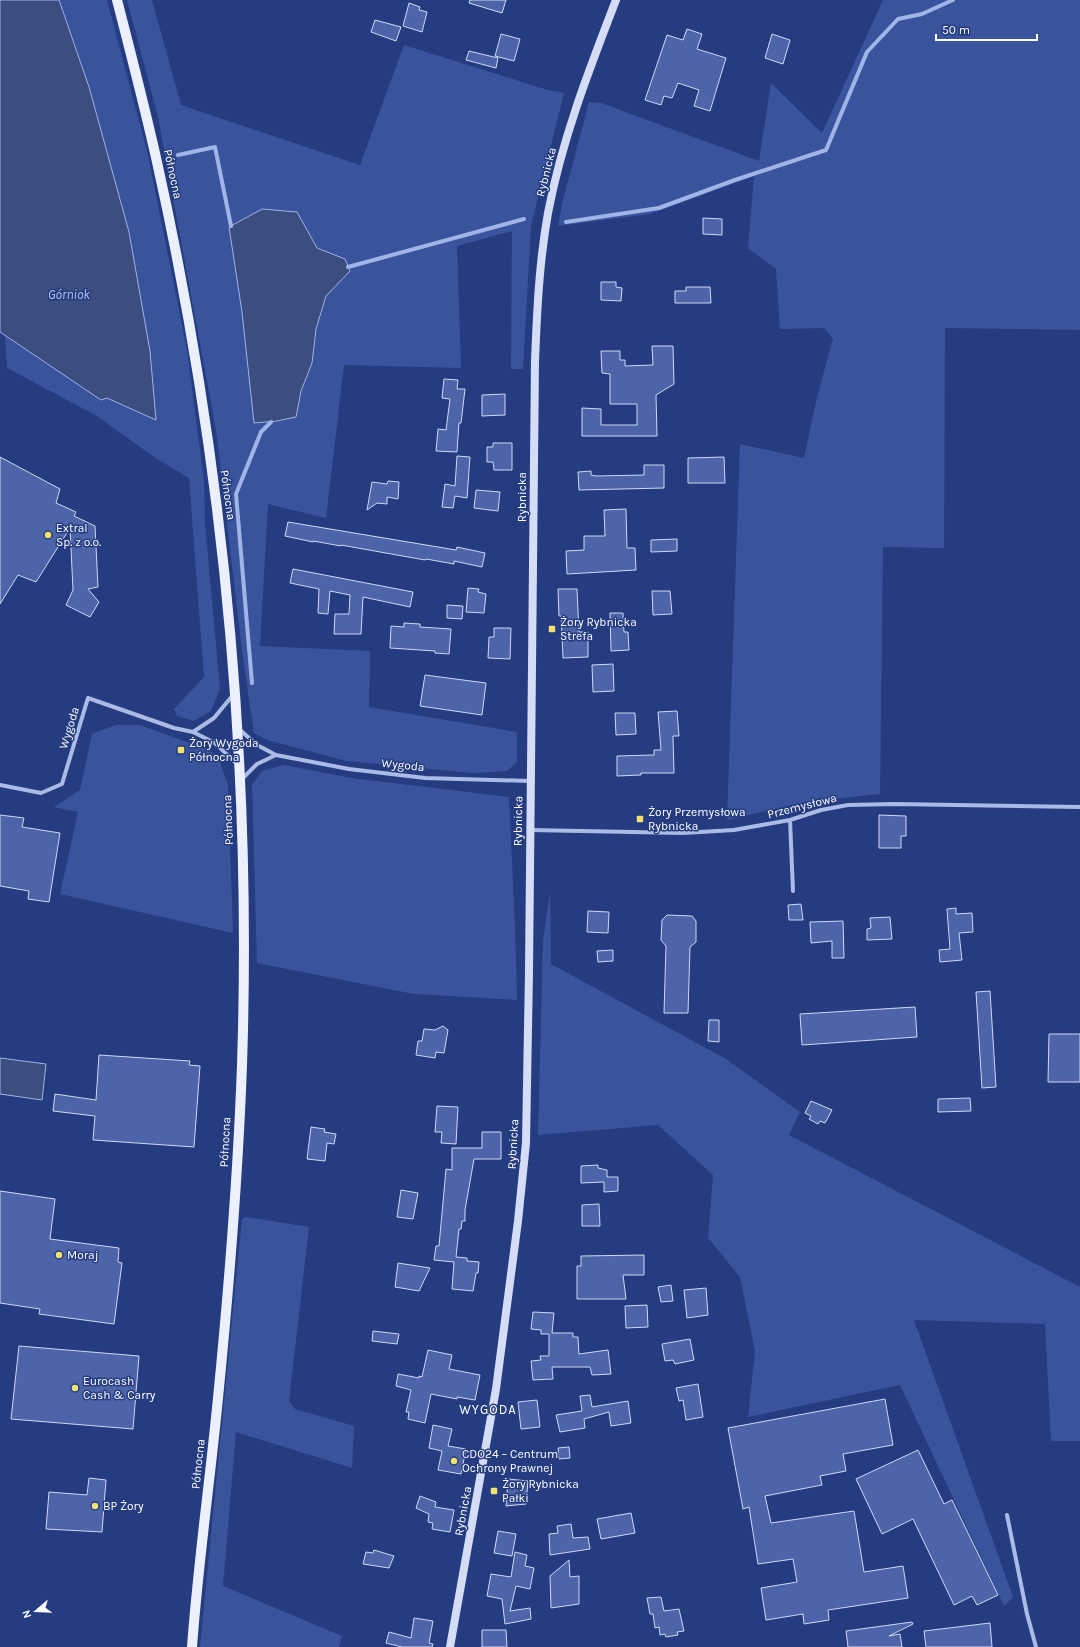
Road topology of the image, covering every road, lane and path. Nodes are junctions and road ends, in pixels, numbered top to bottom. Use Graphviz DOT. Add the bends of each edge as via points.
graph roads {
  1 [pos="117,0"];
  2 [pos="616,0"];
  3 [pos="235,692"];
  4 [pos="237,728"];
  5 [pos="193,732"];
  6 [pos="276,755"];
  7 [pos="239,766"];
  8 [pos="240,782"];
  9 [pos="530,782"];
  10 [pos="0,785"];
  11 [pos="1080,807"];
  12 [pos="790,820"];
  13 [pos="530,830"];
  14 [pos="793,891"];
  15 [pos="1007,1515"];
  16 [pos="192,1647"];
  17 [pos="450,1647"];
  18 [pos="1036,1647"];
  1 -- 3 [label="main road, Północna" via="157,161 195,354 220,536"];
  2 -- 9 [label="street, Rybnicka" via="574,114 560,162 548,212 537,299"];
  3 -- 4 [label="main road, Północna"];
  3 -- 5 [label="street" via="214,718"];
  4 -- 6 [label="street, Wygoda" via="251,741"];
  4 -- 7 [label="main road, Północna"];
  5 -- 7 [label="street, Wygoda" via="215,743"];
  5 -- 10 [label="street, Wygoda" via="174,728 88,698 62,784 41,793"];
  6 -- 8 [label="street" via="257,764"];
  6 -- 9 [label="street, Wygoda" via="349,769 425,778"];
  7 -- 8 [label="main road, Północna"];
  8 -- 16 [label="main road, Północna" via="244,985 238,1154 231,1258"];
  9 -- 13 [label="street, Rybnicka"];
  11 -- 12 [label="street, Przemysłowa" via="848,805"];
  12 -- 13 [label="street, Przemysłowa" via="734,830 683,833"];
  12 -- 14 [label="street"];
  13 -- 17 [label="street, Rybnicka" via="526,1143 496,1388"];
  15 -- 18 [label="street"];
}
